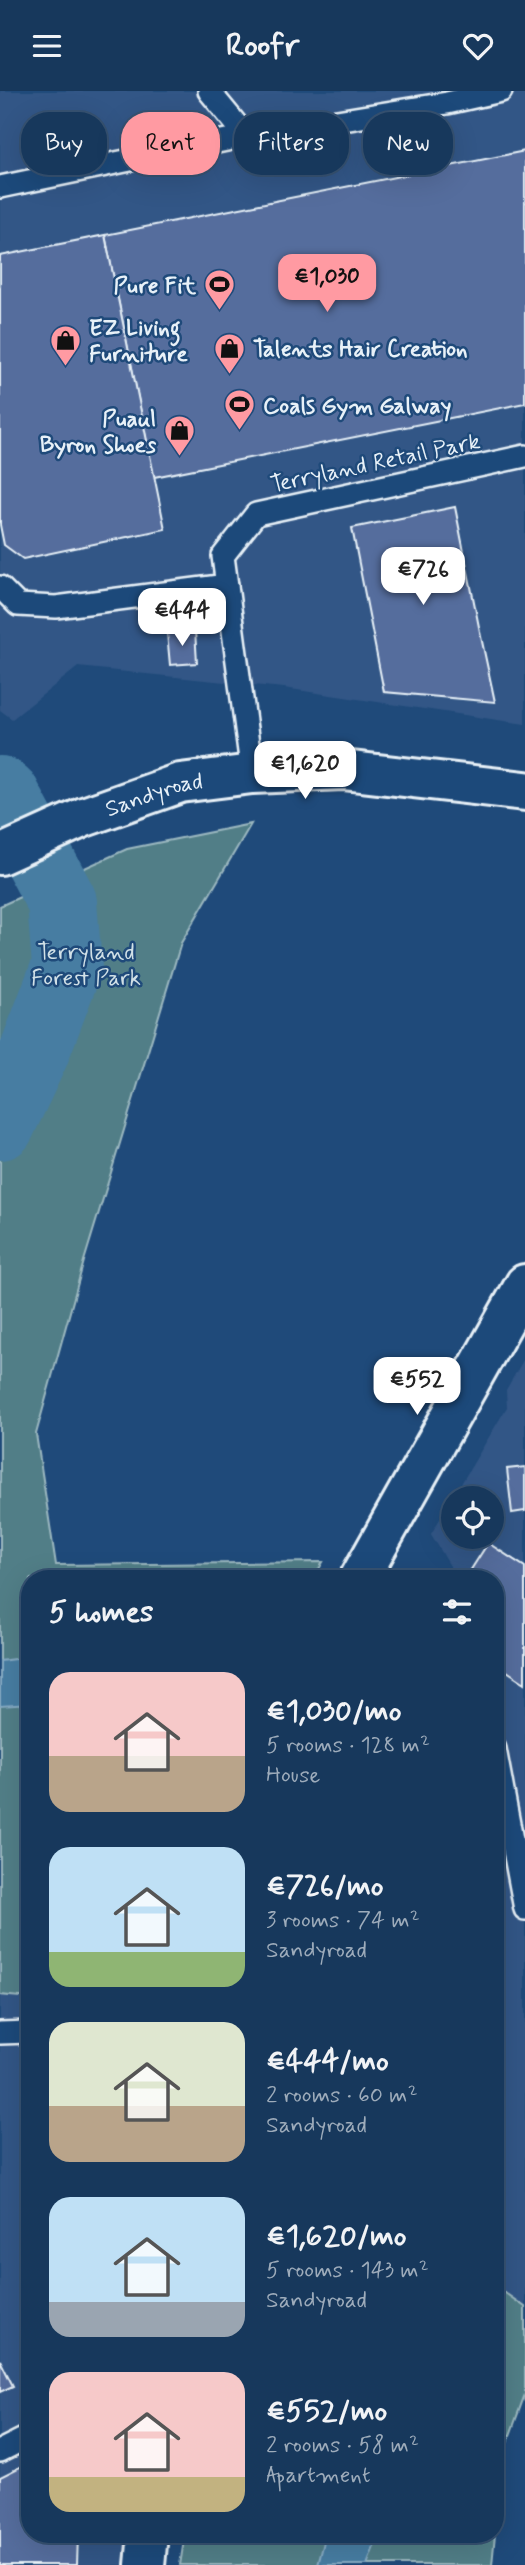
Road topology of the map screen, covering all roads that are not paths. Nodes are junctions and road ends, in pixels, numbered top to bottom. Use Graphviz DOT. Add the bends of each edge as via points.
graph roads {
  1 [pos="209,91"];
  2 [pos="501,91"];
  3 [pos="349,119"];
  4 [pos="234,121"];
  5 [pos="234,138"];
  6 [pos="0,187"];
  7 [pos="525,456"];
  8 [pos="227,585"];
  9 [pos="0,587"];
  10 [pos="252,774"];
  11 [pos="525,791"];
  12 [pos="0,855"];
  13 [pos="525,1284"];
  14 [pos="364,1570"];
  15 [pos="504,1780"];
  16 [pos="517,1825"];
  17 [pos="525,1909"];
  18 [pos="21,2032"];
  19 [pos="0,2033"];
  20 [pos="21,2440"];
  21 [pos="0,2451"];
  22 [pos="147,2543"];
  23 [pos="145,2565"];
  1 -- 4 [label="lane"];
  2 -- 3 [label="lane"];
  5 -- 6 [label="lane"];
  7 -- 8 [label="lane, Terryland Retail Park" via="256,514 223,556"];
  8 -- 9 [label="lane" via="56,607 18,605"];
  8 -- 10 [label="lane, Terryland Retail Park"];
  10 -- 11 [label="street, Sandyroad" via="343,770"];
  10 -- 12 [label="street, Sandyroad" via="180,783 84,817"];
  13 -- 14 [label="street"];
  15 -- 16 [label="lane"];
  16 -- 17 [label="lane"];
  18 -- 19 [label="lane"];
  20 -- 21 [label="lane"];
  22 -- 23 [label="street"];
}
